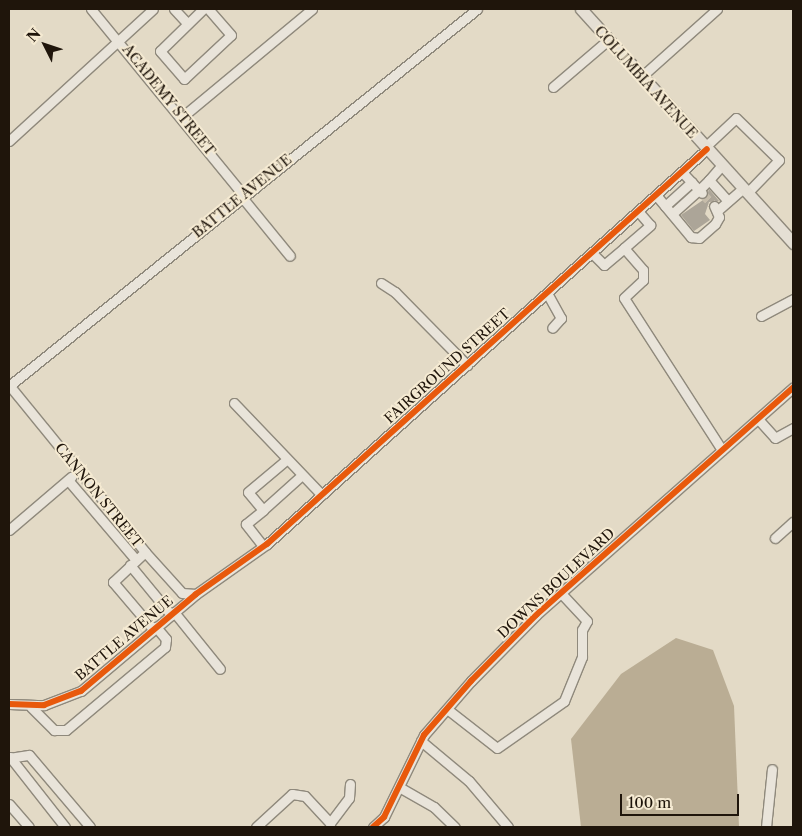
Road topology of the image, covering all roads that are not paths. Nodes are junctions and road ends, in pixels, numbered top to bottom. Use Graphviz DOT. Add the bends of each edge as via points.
graph roads {
  1 [pos="91,9"];
  2 [pos="153,9"];
  3 [pos="174,9"];
  4 [pos="203,9"];
  5 [pos="208,9"];
  6 [pos="312,9"];
  7 [pos="476,9"];
  8 [pos="580,9"];
  9 [pos="717,9"];
  10 [pos="186,23"];
  11 [pos="119,38"];
  12 [pos="608,40"];
  13 [pos="641,77"];
  14 [pos="552,87"];
  15 [pos="182,117"];
  16 [pos="9,141"];
  17 [pos="706,148"];
  18 [pos="722,165"];
  19 [pos="682,172"];
  20 [pos="710,180"];
  21 [pos="692,182"];
  22 [pos="745,190"];
  23 [pos="700,192"];
  24 [pos="656,195"];
  25 [pos="242,196"];
  26 [pos="728,201"];
  27 [pos="665,206"];
  28 [pos="638,211"];
  29 [pos="672,214"];
  30 [pos="793,243"];
  31 [pos="624,248"];
  32 [pos="592,253"];
  33 [pos="290,256"];
  34 [pos="381,283"];
  35 [pos="547,293"];
  36 [pos="793,299"];
  37 [pos="761,316"];
  38 [pos="552,328"];
  39 [pos="467,365"];
  40 [pos="9,385"];
  41 [pos="793,388"];
  42 [pos="234,403"];
  43 [pos="758,419"];
  44 [pos="793,428"];
  45 [pos="722,450"];
  46 [pos="285,461"];
  47 [pos="78,471"];
  48 [pos="302,475"];
  49 [pos="68,480"];
  50 [pos="322,494"];
  51 [pos="262,510"];
  52 [pos="793,522"];
  53 [pos="9,530"];
  54 [pos="775,538"];
  55 [pos="264,546"];
  56 [pos="145,552"];
  57 [pos="133,563"];
  58 [pos="561,592"];
  59 [pos="196,594"];
  60 [pos="172,613"];
  61 [pos="155,628"];
  62 [pos="220,669"];
  63 [pos="9,704"];
  64 [pos="31,706"];
  65 [pos="447,709"];
  66 [pos="421,741"];
  67 [pos="9,758"];
  68 [pos="772,769"];
  69 [pos="350,784"];
  70 [pos="399,787"];
  71 [pos="9,804"];
  72 [pos="329,826"];
  73 [pos="29,827"];
  74 [pos="65,827"];
  75 [pos="90,827"];
  76 [pos="256,827"];
  77 [pos="373,827"];
  78 [pos="455,827"];
  79 [pos="508,827"];
  80 [pos="766,827"];
  1 -- 11 [label="street, ACADEMY STREET"];
  2 -- 11 [label="street"];
  3 -- 10 [label="street"];
  4 -- 10 [label="street"];
  5 -- 10 [label="street" via="231,35 184,79 160,51"];
  6 -- 15 [label="street"];
  7 -- 25 [label="street, BATTLE AVENUE"];
  8 -- 12 [label="main road, COLUMBIA AVENUE"];
  9 -- 13 [label="street"];
  11 -- 15 [label="street, ACADEMY STREET"];
  11 -- 16 [label="street"];
  12 -- 13 [label="main road, COLUMBIA AVENUE"];
  12 -- 14 [label="street"];
  13 -- 17 [label="main road, COLUMBIA AVENUE"];
  15 -- 25 [label="street, ACADEMY STREET"];
  17 -- 18 [label="main road, COLUMBIA AVENUE"];
  17 -- 19 [label="street, FAIRGROUND STREET"];
  17 -- 22 [label="street, FAIRGROUND STREET" via="736,118 779,160"];
  18 -- 20 [label="street"];
  18 -- 22 [label="main road, COLUMBIA AVENUE"];
  19 -- 21 [label="street"];
  19 -- 24 [label="street, FAIRGROUND STREET"];
  20 -- 23 [label="street"];
  20 -- 26 [label="street"];
  21 -- 23 [label="street"];
  21 -- 27 [label="street"];
  22 -- 26 [label="street"];
  22 -- 30 [label="main road, COLUMBIA AVENUE"];
  23 -- 29 [label="street"];
  24 -- 27 [label="street"];
  24 -- 28 [label="street, FAIRGROUND STREET"];
  25 -- 33 [label="street, ACADEMY STREET"];
  25 -- 40 [label="street, BATTLE AVENUE"];
  26 -- 29 [label="street" via="716,208 715,224 699,238 691,237"];
  27 -- 29 [label="street"];
  28 -- 31 [label="street" via="650,226"];
  28 -- 32 [label="street, FAIRGROUND STREET"];
  31 -- 32 [label="street" via="604,265"];
  31 -- 45 [label="street" via="643,270 643,280 624,298"];
  32 -- 35 [label="street, FAIRGROUND STREET"];
  34 -- 39 [label="street" via="395,292"];
  35 -- 38 [label="street" via="561,318"];
  35 -- 39 [label="street, FAIRGROUND STREET"];
  36 -- 37 [label="street"];
  39 -- 50 [label="street, FAIRGROUND STREET"];
  40 -- 47 [label="street, CANNON STREET"];
  41 -- 43 [label="street, DOWNS BOULEVARD"];
  42 -- 46 [label="street"];
  43 -- 44 [label="street" via="775,438"];
  43 -- 45 [label="street, DOWNS BOULEVARD"];
  45 -- 58 [label="street, DOWNS BOULEVARD"];
  46 -- 48 [label="street"];
  46 -- 51 [label="street" via="248,492"];
  47 -- 49 [label="street"];
  47 -- 56 [label="street, CANNON STREET"];
  48 -- 50 [label="street"];
  48 -- 51 [label="street"];
  49 -- 53 [label="street"];
  49 -- 57 [label="street"];
  50 -- 55 [label="street, FAIRGROUND STREET"];
  51 -- 55 [label="street" via="246,524"];
  52 -- 54 [label="street"];
  55 -- 59 [label="street, FAIRGROUND STREET"];
  56 -- 57 [label="street"];
  56 -- 59 [label="street, CANNON STREET" via="182,593"];
  57 -- 60 [label="street"];
  57 -- 61 [label="street" via="113,582"];
  58 -- 65 [label="street, DOWNS BOULEVARD"];
  58 -- 65 [label="street" via="587,621 582,630 582,657 564,701 497,748"];
  59 -- 60 [label="street, BATTLE AVENUE"];
  60 -- 61 [label="street, BATTLE AVENUE"];
  60 -- 62 [label="street"];
  61 -- 64 [label="street, BATTLE AVENUE" via="81,691"];
  61 -- 64 [label="street" via="166,639 165,647 66,730 54,730"];
  63 -- 64 [label="street, BATTLE AVENUE"];
  65 -- 66 [label="street, DOWNS BOULEVARD"];
  66 -- 70 [label="street, DOWNS BOULEVARD"];
  66 -- 79 [label="street" via="469,781"];
  67 -- 74 [label="street"];
  67 -- 75 [label="street" via="29,755"];
  68 -- 80 [label="street"];
  69 -- 72 [label="street" via="349,798"];
  70 -- 77 [label="street, DOWNS BOULEVARD" via="384,817"];
  70 -- 78 [label="street" via="434,806"];
  71 -- 73 [label="street"];
  72 -- 76 [label="street" via="305,796 292,794"];
}
